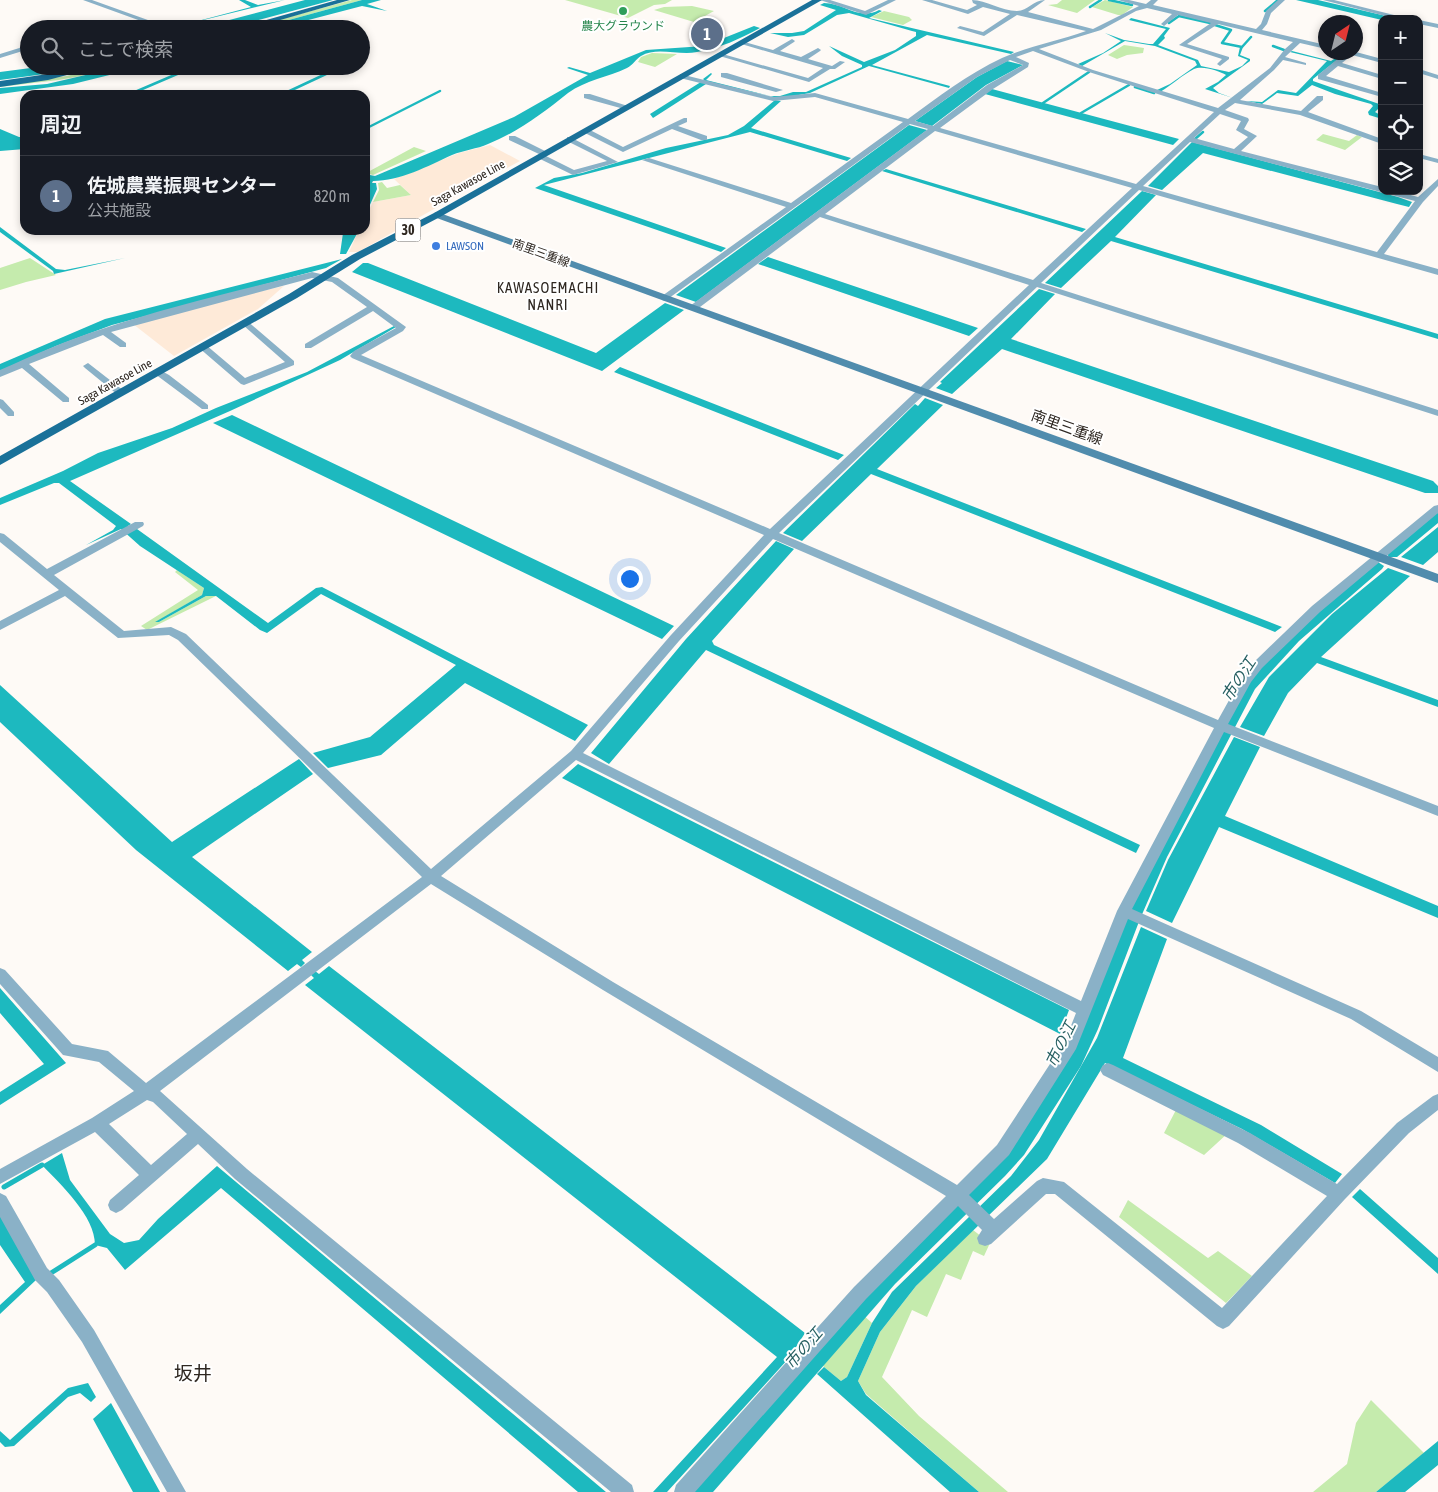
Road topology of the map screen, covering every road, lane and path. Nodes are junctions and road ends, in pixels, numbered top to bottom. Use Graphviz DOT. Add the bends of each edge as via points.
graph roads {
  1 [pos="86,0"];
  2 [pos="346,0"];
  3 [pos="818,0"];
  4 [pos="822,0"];
  5 [pos="893,0"];
  6 [pos="925,0"];
  7 [pos="975,0"];
  8 [pos="1042,0"];
  9 [pos="1121,0"];
  10 [pos="1156,0"];
  11 [pos="1282,0"];
  12 [pos="1326,0"];
  13 [pos="982,6"];
  14 [pos="1146,6"];
  15 [pos="1176,12"];
  16 [pos="1022,13"];
  17 [pos="1014,15"];
  18 [pos="1390,15"];
  19 [pos="144,20"];
  20 [pos="272,20"];
  21 [pos="1217,22"];
  22 [pos="1423,23"];
  23 [pos="1164,24"];
  24 [pos="1438,26"];
  25 [pos="960,28"];
  26 [pos="1094,30"];
  27 [pos="1258,31"];
  28 [pos="792,41"];
  29 [pos="1298,41"];
  30 [pos="741,43"];
  31 [pos="1318,45"];
  32 [pos="1033,49"];
  33 [pos="20,50"];
  34 [pos="818,50"];
  35 [pos="774,52"];
  36 [pos="719,55"];
  37 [pos="0,56"];
  38 [pos="1363,56"];
  39 [pos="1282,58"];
  40 [pos="802,60"];
  41 [pos="1013,60"];
  42 [pos="1342,60"];
  43 [pos="1378,60"];
  44 [pos="842,62"];
  45 [pos="1220,64"];
  46 [pos="1337,64"];
  47 [pos="830,68"];
  48 [pos="769,69"];
  49 [pos="1296,71"];
  50 [pos="1423,72"];
  51 [pos="57,75"];
  52 [pos="724,75"];
  53 [pos="683,76"];
  54 [pos="1378,76"];
  55 [pos="1438,77"];
  56 [pos="0,84"];
  57 [pos="779,90"];
  58 [pos="1378,94"];
  59 [pos="588,95"];
  60 [pos="1320,98"];
  61 [pos="1234,101"];
  62 [pos="627,107"];
  63 [pos="1218,112"];
  64 [pos="1303,113"];
  65 [pos="684,120"];
  66 [pos="912,123"];
  67 [pos="672,126"];
  68 [pos="929,128"];
  69 [pos="585,131"];
  70 [pos="512,138"];
  71 [pos="704,138"];
  72 [pos="1188,139"];
  73 [pos="570,140"];
  74 [pos="1378,141"];
  75 [pos="1236,152"];
  76 [pos="543,155"];
  77 [pos="1423,157"];
  78 [pos="646,160"];
  79 [pos="1438,161"];
  80 [pos="1438,181"];
  81 [pos="1137,187"];
  82 [pos="1378,189"];
  83 [pos="1401,195"];
  84 [pos="1420,200"];
  85 [pos="792,206"];
  86 [pos="818,214"];
  87 [pos="437,215"];
  88 [pos="1379,255"];
  89 [pos="1438,272"];
  90 [pos="324,276"];
  91 [pos="1036,284"];
  92 [pos="679,303"];
  93 [pos="374,307"];
  94 [pos="246,323"];
  95 [pos="104,331"];
  96 [pos="123,345"];
  97 [pos="308,346"];
  98 [pos="203,347"];
  99 [pos="24,364"];
  100 [pos="88,366"];
  101 [pos="158,372"];
  102 [pos="0,374"];
  103 [pos="921,392"];
  104 [pos="121,393"];
  105 [pos="66,400"];
  106 [pos="0,402"];
  107 [pos="205,407"];
  108 [pos="1438,413"];
  109 [pos="11,414"];
  110 [pos="0,461"];
  111 [pos="1438,508"];
  112 [pos="136,526"];
  113 [pos="772,534"];
  114 [pos="0,536"];
  115 [pos="1378,557"];
  116 [pos="45,574"];
  117 [pos="1438,579"];
  118 [pos="66,591"];
  119 [pos="0,626"];
  120 [pos="1227,728"];
  121 [pos="575,754"];
  122 [pos="1438,811"];
  123 [pos="431,878"];
  124 [pos="1124,911"];
  125 [pos="0,974"];
  126 [pos="1085,1010"];
  127 [pos="1438,1065"];
  128 [pos="1108,1070"];
  129 [pos="146,1092"];
  130 [pos="1438,1101"];
  131 [pos="97,1123"];
  132 [pos="198,1134"];
  133 [pos="151,1176"];
  134 [pos="0,1177"];
  135 [pos="1339,1194"];
  136 [pos="958,1195"];
  137 [pos="0,1201"];
  138 [pos="116,1205"];
  139 [pos="177,1492"];
  140 [pos="625,1492"];
  141 [pos="683,1492"];
  1 -- 19 [label="street"];
  2 -- 20 [label="main road"];
  3 -- 30 [label="main road, Saga Kawasoe Line / 30"];
  4 -- 5 [label="street" via="866,13"];
  6 -- 13 [label="street" via="968,12"];
  7 -- 13 [label="street"];
  8 -- 16 [label="street"];
  9 -- 14 [label="street"];
  10 -- 14 [label="street"];
  11 -- 27 [label="street" via="1268,12"];
  12 -- 18 [label="street"];
  13 -- 17 [label="street"];
  14 -- 15 [label="street"];
  14 -- 26 [label="street"];
  15 -- 21 [label="street"];
  15 -- 23 [label="street"];
  16 -- 17 [label="street"];
  16 -- 26 [label="street"];
  17 -- 25 [label="street" via="984,34"];
  21 -- 27 [label="street"];
  21 -- 45 [label="street" via="1182,46 1227,58"];
  22 -- 24 [label="street"];
  26 -- 32 [label="street"];
  27 -- 29 [label="street"];
  28 -- 35 [label="street"];
  29 -- 31 [label="street"];
  29 -- 39 [label="street"];
  30 -- 35 [label="street"];
  30 -- 36 [label="main road, Saga Kawasoe Line / 30"];
  32 -- 41 [label="street"];
  32 -- 63 [label="street"];
  33 -- 37 [label="street"];
  34 -- 40 [label="street"];
  35 -- 48 [label="street"];
  36 -- 48 [label="street"];
  36 -- 53 [label="main road, Saga Kawasoe Line / 30"];
  38 -- 43 [label="street"];
  39 -- 49 [label="street" via="1305,63"];
  39 -- 61 [label="street"];
  40 -- 47 [label="street"];
  40 -- 48 [label="street"];
  41 -- 66 [label="street" via="974,75"];
  41 -- 68 [label="street" via="1026,66"];
  42 -- 46 [label="street"];
  44 -- 47 [label="street"];
  46 -- 54 [label="street"];
  46 -- 58 [label="street" via="1321,76"];
  47 -- 48 [label="street" via="809,80"];
  48 -- 52 [label="street"];
  48 -- 57 [label="street"];
  50 -- 55 [label="street"];
  51 -- 56 [label="main road"];
  53 -- 62 [label="main road, Saga Kawasoe Line / 30"];
  53 -- 66 [label="street" via="773,99 815,95"];
  59 -- 62 [label="street"];
  60 -- 64 [label="street"];
  61 -- 63 [label="street"];
  61 -- 64 [label="street"];
  62 -- 69 [label="main road, Saga Kawasoe Line / 30"];
  63 -- 72 [label="street"];
  63 -- 75 [label="street" via="1242,118 1245,120 1240,130 1254,136"];
  64 -- 74 [label="street"];
  65 -- 67 [label="street"];
  66 -- 68 [label="street"];
  66 -- 85 [label="street"];
  67 -- 69 [label="street" via="623,150"];
  67 -- 71 [label="street"];
  68 -- 81 [label="street"];
  68 -- 86 [label="street"];
  69 -- 73 [label="main road, Saga Kawasoe Line / 30"];
  70 -- 76 [label="street"];
  72 -- 75 [label="street"];
  72 -- 81 [label="street"];
  73 -- 76 [label="main road, Saga Kawasoe Line / 30"];
  73 -- 76 [label="street" via="614,162 573,173"];
  75 -- 82 [label="street"];
  76 -- 87 [label="main road, Saga Kawasoe Line / 30"];
  77 -- 79 [label="street"];
  78 -- 85 [label="street"];
  80 -- 84 [label="street"];
  81 -- 88 [label="street"];
  81 -- 91 [label="street"];
  83 -- 84 [label="street"];
  84 -- 88 [label="street"];
  85 -- 92 [label="street"];
  86 -- 91 [label="street"];
  86 -- 92 [label="street"];
  87 -- 90 [label="main road, Saga Kawasoe Line / 30"];
  87 -- 92 [label="street, 南里三重線"];
  88 -- 89 [label="street"];
  90 -- 93 [label="street"];
  90 -- 94 [label="main road, Saga Kawasoe Line / 30"];
  90 -- 95 [label="street" via="312,275"];
  91 -- 103 [label="street"];
  91 -- 108 [label="street"];
  92 -- 103 [label="street, 南里三重線"];
  93 -- 97 [label="street"];
  93 -- 113 [label="street" via="401,327 356,356"];
  94 -- 98 [label="main road, Saga Kawasoe Line / 30"];
  94 -- 98 [label="street" via="291,364 244,382"];
  95 -- 96 [label="street"];
  95 -- 99 [label="street"];
  98 -- 101 [label="main road, Saga Kawasoe Line / 30"];
  99 -- 102 [label="street"];
  99 -- 105 [label="street"];
  100 -- 104 [label="street"];
  101 -- 104 [label="main road, Saga Kawasoe Line / 30"];
  101 -- 107 [label="street"];
  103 -- 113 [label="street"];
  103 -- 115 [label="street, 南里三重線"];
  104 -- 110 [label="main road, Saga Kawasoe Line / 30"];
  106 -- 109 [label="street"];
  111 -- 115 [label="street"];
  112 -- 116 [label="street"];
  113 -- 120 [label="street"];
  113 -- 121 [label="street" via="675,638"];
  114 -- 116 [label="street"];
  115 -- 117 [label="street, 南里三重線"];
  115 -- 120 [label="street" via="1258,664 1246,680"];
  116 -- 118 [label="street"];
  118 -- 119 [label="street"];
  118 -- 123 [label="street" via="122,635 162,630 182,637"];
  120 -- 122 [label="street"];
  120 -- 124 [label="street"];
  121 -- 123 [label="street"];
  121 -- 126 [label="street"];
  123 -- 129 [label="street"];
  123 -- 136 [label="street"];
  124 -- 126 [label="street"];
  124 -- 127 [label="street" via="1356,1015"];
  125 -- 129 [label="street" via="68,1050 103,1056"];
  126 -- 136 [label="street" via="1071,1044 1003,1150"];
  128 -- 135 [label="street" via="1244,1138"];
  129 -- 131 [label="street"];
  129 -- 132 [label="street" via="158,1097"];
  130 -- 135 [label="street" via="1403,1128"];
  131 -- 133 [label="street"];
  131 -- 134 [label="street"];
  132 -- 133 [label="street"];
  132 -- 140 [label="street" via="241,1174"];
  133 -- 138 [label="street"];
  135 -- 136 [label="street" via="1223,1320 1058,1187 1043,1186 989,1234"];
  136 -- 141 [label="street" via="860,1293"];
  137 -- 139 [label="street" via="41,1274 88,1336"];
}
